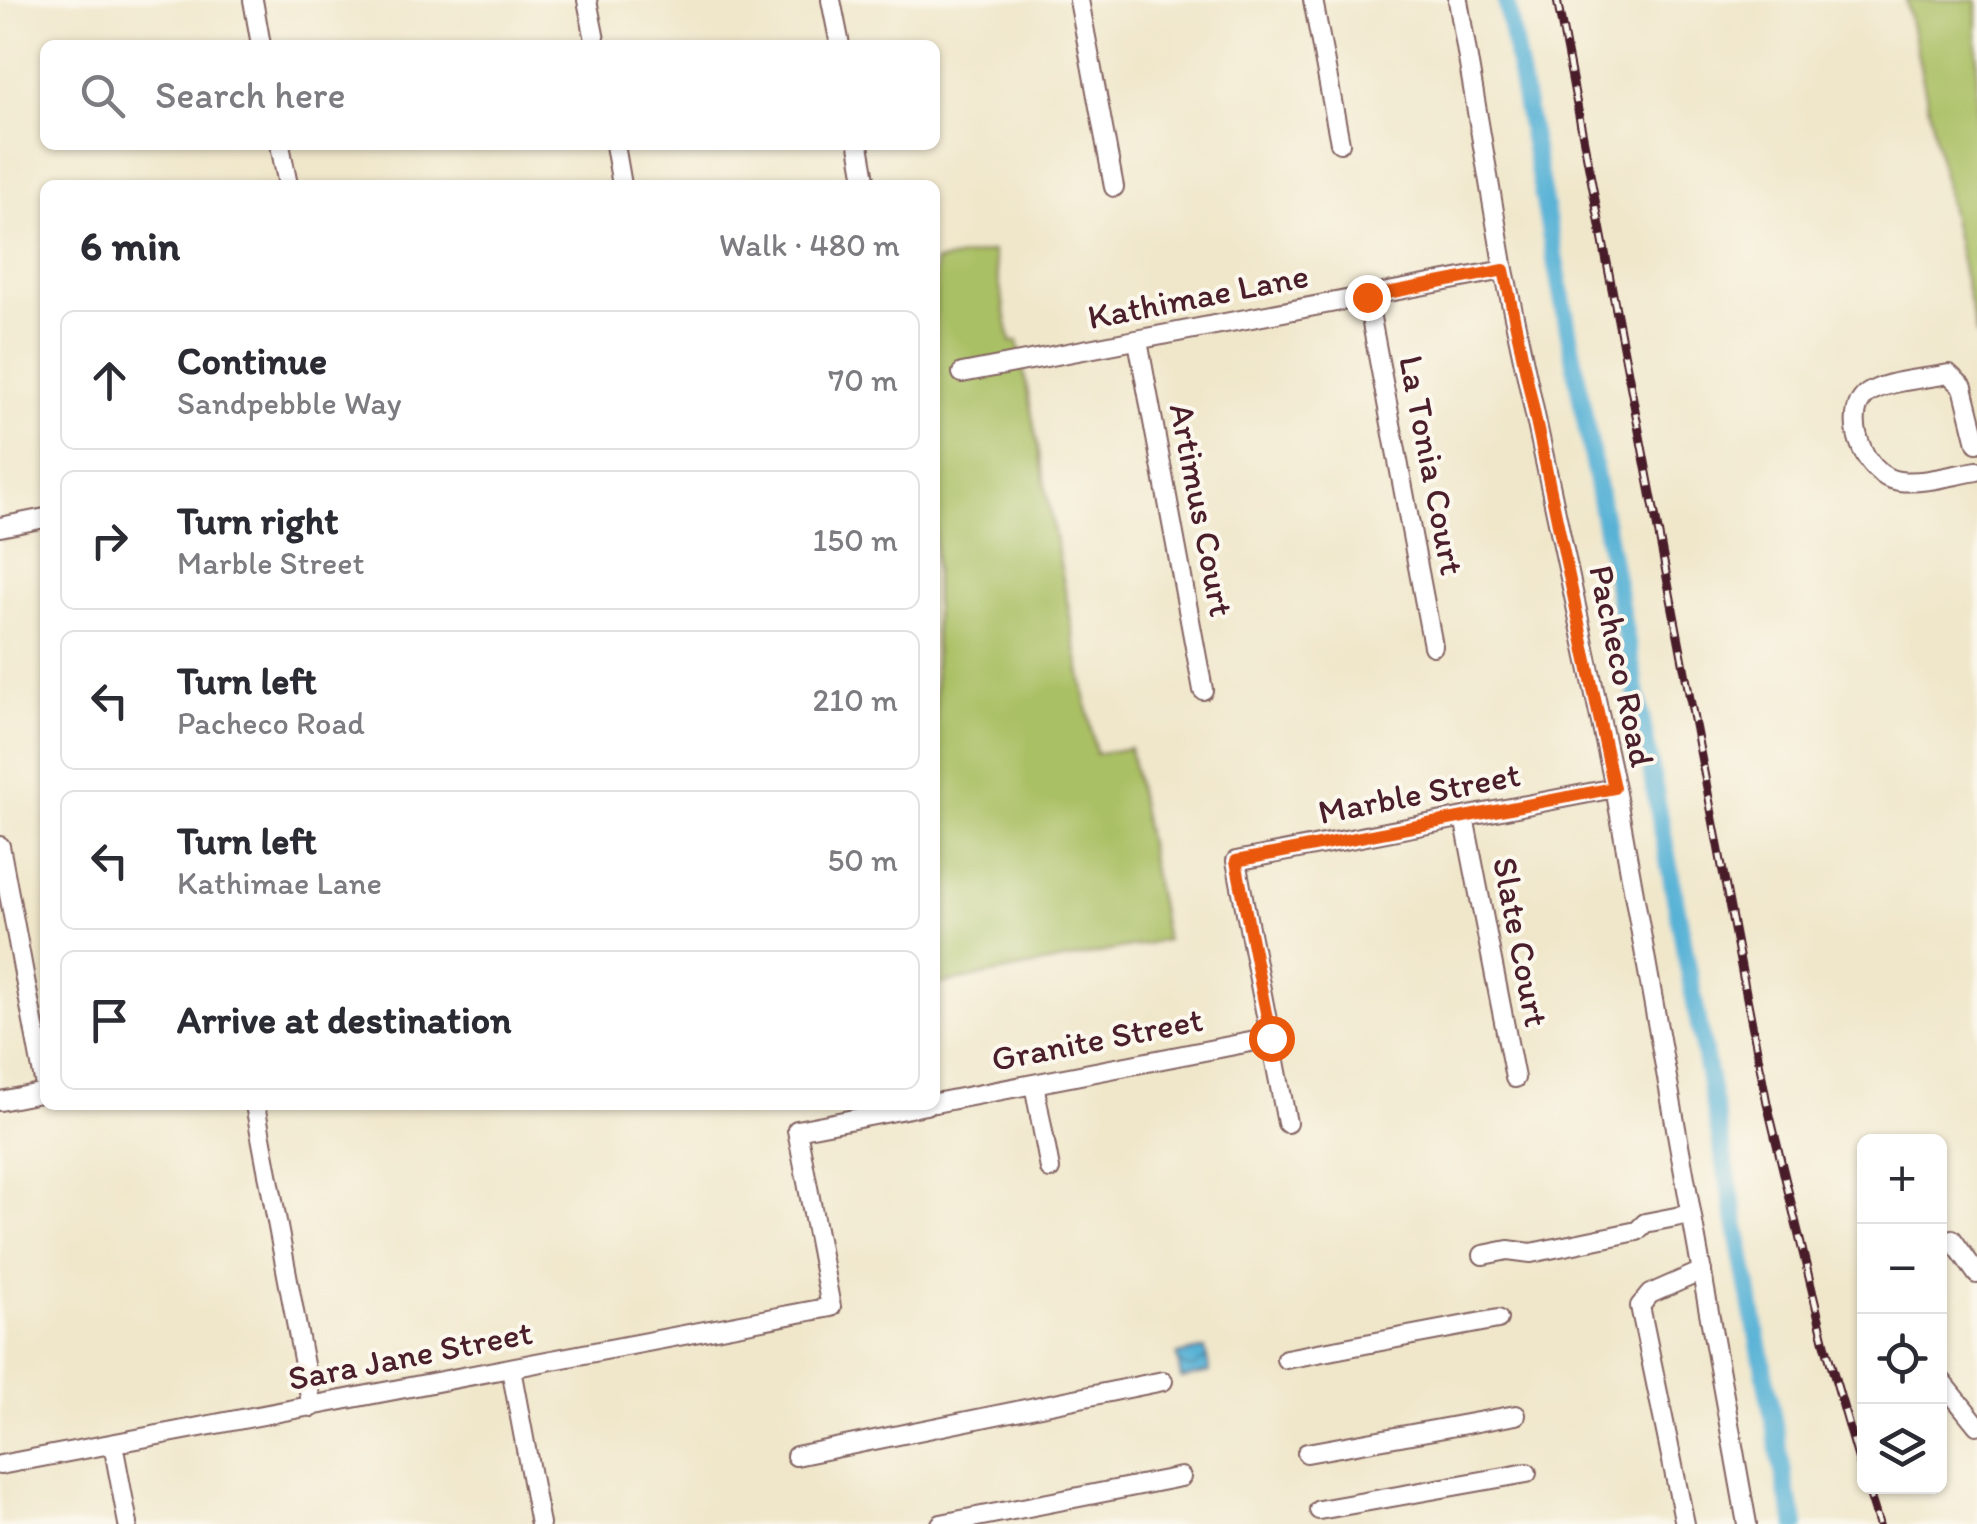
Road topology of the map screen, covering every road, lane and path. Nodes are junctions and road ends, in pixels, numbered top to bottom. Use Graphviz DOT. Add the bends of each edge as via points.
graph roads {
  1 [pos="253,0"];
  2 [pos="587,0"];
  3 [pos="832,0"];
  4 [pos="1079,0"];
  5 [pos="1313,0"];
  6 [pos="1458,0"];
  7 [pos="260,40"];
  8 [pos="595,40"];
  9 [pos="839,40"];
  10 [pos="1340,144"];
  11 [pos="281,150"];
  12 [pos="616,150"];
  13 [pos="860,150"];
  14 [pos="287,180"];
  15 [pos="621,180"];
  16 [pos="865,180"];
  17 [pos="1114,187"];
  18 [pos="1504,270"];
  19 [pos="1367,297"];
  20 [pos="1138,342"];
  21 [pos="962,373"];
  22 [pos="1977,443"];
  23 [pos="1977,470"];
  24 [pos="40,519"];
  25 [pos="0,527"];
  26 [pos="1433,646"];
  27 [pos="1203,690"];
  28 [pos="1614,788"];
  29 [pos="1464,817"];
  30 [pos="0,846"];
  31 [pos="1271,1038"];
  32 [pos="40,1062"];
  33 [pos="1515,1078"];
  34 [pos="1034,1084"];
  35 [pos="40,1090"];
  36 [pos="0,1101"];
  37 [pos="940,1102"];
  38 [pos="256,1110"];
  39 [pos="900,1110"];
  40 [pos="1287,1122"];
  41 [pos="1050,1168"];
  42 [pos="1691,1214"];
  43 [pos="1947,1241"];
  44 [pos="1482,1255"];
  45 [pos="1702,1271"];
  46 [pos="1977,1274"];
  47 [pos="1498,1319"];
  48 [pos="1286,1359"];
  49 [pos="511,1369"];
  50 [pos="1162,1381"];
  51 [pos="1947,1388"];
  52 [pos="312,1406"];
  53 [pos="1516,1415"];
  54 [pos="1977,1425"];
  55 [pos="113,1444"];
  56 [pos="1307,1453"];
  57 [pos="796,1456"];
  58 [pos="0,1466"];
  59 [pos="1527,1473"];
  60 [pos="1181,1476"];
  61 [pos="1319,1510"];
  62 [pos="128,1524"];
  63 [pos="540,1524"];
  64 [pos="941,1524"];
  65 [pos="1685,1524"];
  66 [pos="1747,1524"];
  1 -- 7 [label="street"];
  2 -- 8 [label="street"];
  3 -- 9 [label="street"];
  4 -- 17 [label="street"];
  5 -- 10 [label="street"];
  6 -- 18 [label="street, Pacheco Road"];
  11 -- 14 [label="street"];
  12 -- 15 [label="street"];
  13 -- 16 [label="street"];
  18 -- 19 [label="street, Kathimae Lane"];
  18 -- 28 [label="street, Pacheco Road"];
  19 -- 20 [label="street, Kathimae Lane"];
  19 -- 26 [label="street, La Tonia Court"];
  20 -- 21 [label="street, Kathimae Lane"];
  20 -- 27 [label="street, Artimus Court"];
  22 -- 23 [label="street" via="1964,387 1949,374 1873,390 1854,414 1866,461 1877,473 1897,481"];
  24 -- 25 [label="street"];
  28 -- 29 [label="street, Marble Street"];
  28 -- 42 [label="street, Pacheco Road"];
  29 -- 31 [label="street, Marble Street" via="1236,861"];
  29 -- 33 [label="street, Slate Court"];
  30 -- 32 [label="street"];
  31 -- 34 [label="street, Granite Street"];
  31 -- 40 [label="street"];
  34 -- 37 [label="street, Granite Street"];
  34 -- 41 [label="street"];
  35 -- 36 [label="street"];
  38 -- 52 [label="street"];
  39 -- 49 [label="street, Sara Jane Street" via="797,1130 831,1306"];
  42 -- 44 [label="street" via="1548,1250"];
  42 -- 45 [label="street, Pacheco Road"];
  43 -- 46 [label="street" via="1952,1239"];
  45 -- 65 [label="street" via="1650,1294 1640,1306"];
  45 -- 66 [label="street, Pacheco Road"];
  47 -- 48 [label="street"];
  49 -- 52 [label="street, Sara Jane Street"];
  49 -- 63 [label="street"];
  50 -- 57 [label="street"];
  51 -- 54 [label="street"];
  52 -- 55 [label="street, Sara Jane Street"];
  53 -- 56 [label="street"];
  55 -- 58 [label="street, Sara Jane Street"];
  55 -- 62 [label="street"];
  59 -- 61 [label="street"];
  60 -- 64 [label="street"];
}
